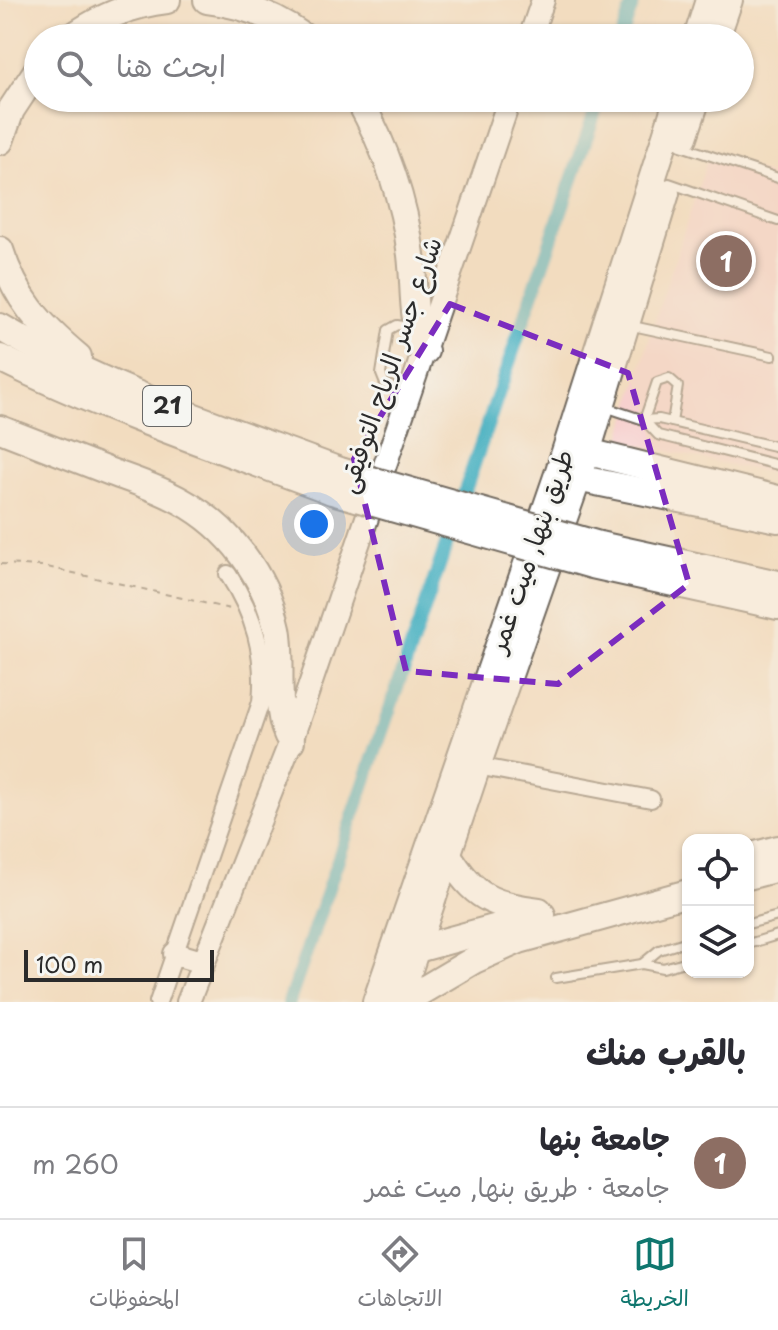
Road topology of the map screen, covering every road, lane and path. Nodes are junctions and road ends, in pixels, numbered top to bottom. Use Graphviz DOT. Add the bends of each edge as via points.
graph roads {
  1 [pos="167,0"];
  2 [pos="207,0"];
  3 [pos="543,0"];
  4 [pos="709,0"];
  5 [pos="729,0"];
  6 [pos="96,24"];
  7 [pos="283,24"];
  8 [pos="535,24"];
  9 [pos="701,24"];
  10 [pos="721,24"];
  11 [pos="24,90"];
  12 [pos="365,112"];
  13 [pos="505,112"];
  14 [pos="674,112"];
  15 [pos="692,112"];
  16 [pos="0,141"];
  17 [pos="681,146"];
  18 [pos="778,178"];
  19 [pos="669,183"];
  20 [pos="778,221"];
  21 [pos="0,250"];
  22 [pos="626,324"];
  23 [pos="0,327"];
  24 [pos="424,337"];
  25 [pos="772,356"];
  26 [pos="0,358"];
  27 [pos="105,380"];
  28 [pos="410,394"];
  29 [pos="592,403"];
  30 [pos="644,420"];
  31 [pos="672,422"];
  32 [pos="0,429"];
  33 [pos="778,447"];
  34 [pos="577,450"];
  35 [pos="778,465"];
  36 [pos="568,476"];
  37 [pos="336,481"];
  38 [pos="622,486"];
  39 [pos="778,499"];
  40 [pos="564,519"];
  41 [pos="778,519"];
  42 [pos="595,555"];
  43 [pos="0,564"];
  44 [pos="228,574"];
  45 [pos="778,584"];
  46 [pos="778,606"];
  47 [pos="251,614"];
  48 [pos="291,741"];
  49 [pos="477,766"];
  50 [pos="651,799"];
  51 [pos="778,849"];
  52 [pos="448,855"];
  53 [pos="754,855"];
  54 [pos="778,868"];
  55 [pos="754,874"];
  56 [pos="682,876"];
  57 [pos="682,895"];
  58 [pos="554,912"];
  59 [pos="778,916"];
  60 [pos="754,922"];
  61 [pos="778,935"];
  62 [pos="754,942"];
  63 [pos="682,943"];
  64 [pos="418,949"];
  65 [pos="175,954"];
  66 [pos="392,956"];
  67 [pos="202,962"];
  68 [pos="682,962"];
  69 [pos="642,964"];
  70 [pos="556,978"];
  71 [pos="158,1002"];
  72 [pos="188,1002"];
  73 [pos="387,1002"];
  1 -- 6 [label="highway" via="116,13"];
  2 -- 7 [label="highway" via="254,10"];
  3 -- 8 [label="main road"];
  4 -- 9 [label="highway"];
  5 -- 10 [label="highway"];
  11 -- 16 [label="highway"];
  12 -- 24 [label="highway" via="401,203"];
  13 -- 24 [label="main road, شارع جسر الرياح التوفيقى"];
  14 -- 29 [label="highway, طريق بنها, ميت غمر"];
  15 -- 17 [label="highway, طريق بنها, ميت غمر"];
  17 -- 18 [label="lane"];
  17 -- 19 [label="highway, طريق بنها, ميت غمر"];
  19 -- 20 [label="lane"];
  19 -- 22 [label="highway, طريق بنها, ميت غمر"];
  21 -- 27 [label="highway" via="33,315"];
  22 -- 25 [label="lane"];
  22 -- 29 [label="highway, طريق بنها, ميت غمر"];
  23 -- 27 [label="highway, 21"];
  24 -- 28 [label="main road, شارع جسر الرياح التوفيقى"];
  24 -- 28 [label="lane" via="401,325 388,330 381,374 385,384"];
  26 -- 37 [label="highway, 21" via="94,401"];
  27 -- 37 [label="highway, 21"];
  28 -- 48 [label="main road, شارع جسر الرياح التوفيقى"];
  29 -- 30 [label="lane"];
  29 -- 34 [label="highway, طريق بنها, ميت غمر"];
  30 -- 31 [label="lane"];
  30 -- 31 [label="lane" via="657,382 669,378 679,393"];
  30 -- 35 [label="lane" via="658,435"];
  31 -- 33 [label="lane"];
  32 -- 48 [label="highway" via="165,493 226,535 249,563 272,610 281,659 281,720"];
  34 -- 36 [label="highway, طريق بنها, ميت غمر"];
  34 -- 39 [label="highway"];
  36 -- 38 [label="highway"];
  36 -- 40 [label="highway, طريق بنها, ميت غمر"];
  36 -- 66 [label="highway, طريق بنها, ميت غمر"];
  37 -- 42 [label="highway, 21, bridge"];
  38 -- 40 [label="highway" via="584,499"];
  38 -- 41 [label="highway"];
  40 -- 49 [label="highway, طريق بنها, ميت غمر"];
  42 -- 45 [label="highway, 21"];
  42 -- 46 [label="highway, 21"];
  43 -- 47 [label="path" via="43,566"];
  44 -- 47 [label="street"];
  47 -- 65 [label="street" via="262,657 258,716"];
  48 -- 67 [label="main road, شارع جسر الرياح التوفيقى"];
  49 -- 50 [label="street"];
  49 -- 52 [label="highway, طريق بنها, ميت غمر"];
  51 -- 53 [label="highway"];
  52 -- 58 [label="highway" via="462,878 485,898 513,908"];
  52 -- 64 [label="highway, طريق بنها, ميت غمر"];
  54 -- 55 [label="highway"];
  56 -- 58 [label="highway"];
  57 -- 73 [label="highway" via="519,940"];
  58 -- 64 [label="highway"];
  59 -- 60 [label="lane"];
  61 -- 62 [label="lane"];
  63 -- 69 [label="lane" via="659,950"];
  64 -- 66 [label="highway"];
  64 -- 73 [label="highway, طريق بنها, ميت غمر"];
  65 -- 67 [label="main road"];
  65 -- 71 [label="street"];
  66 -- 73 [label="highway, طريق بنها, ميت غمر"];
  67 -- 72 [label="main road, شارع جسر الرياح التوفيقى"];
  68 -- 69 [label="lane" via="656,968"];
  69 -- 70 [label="lane"];
}
